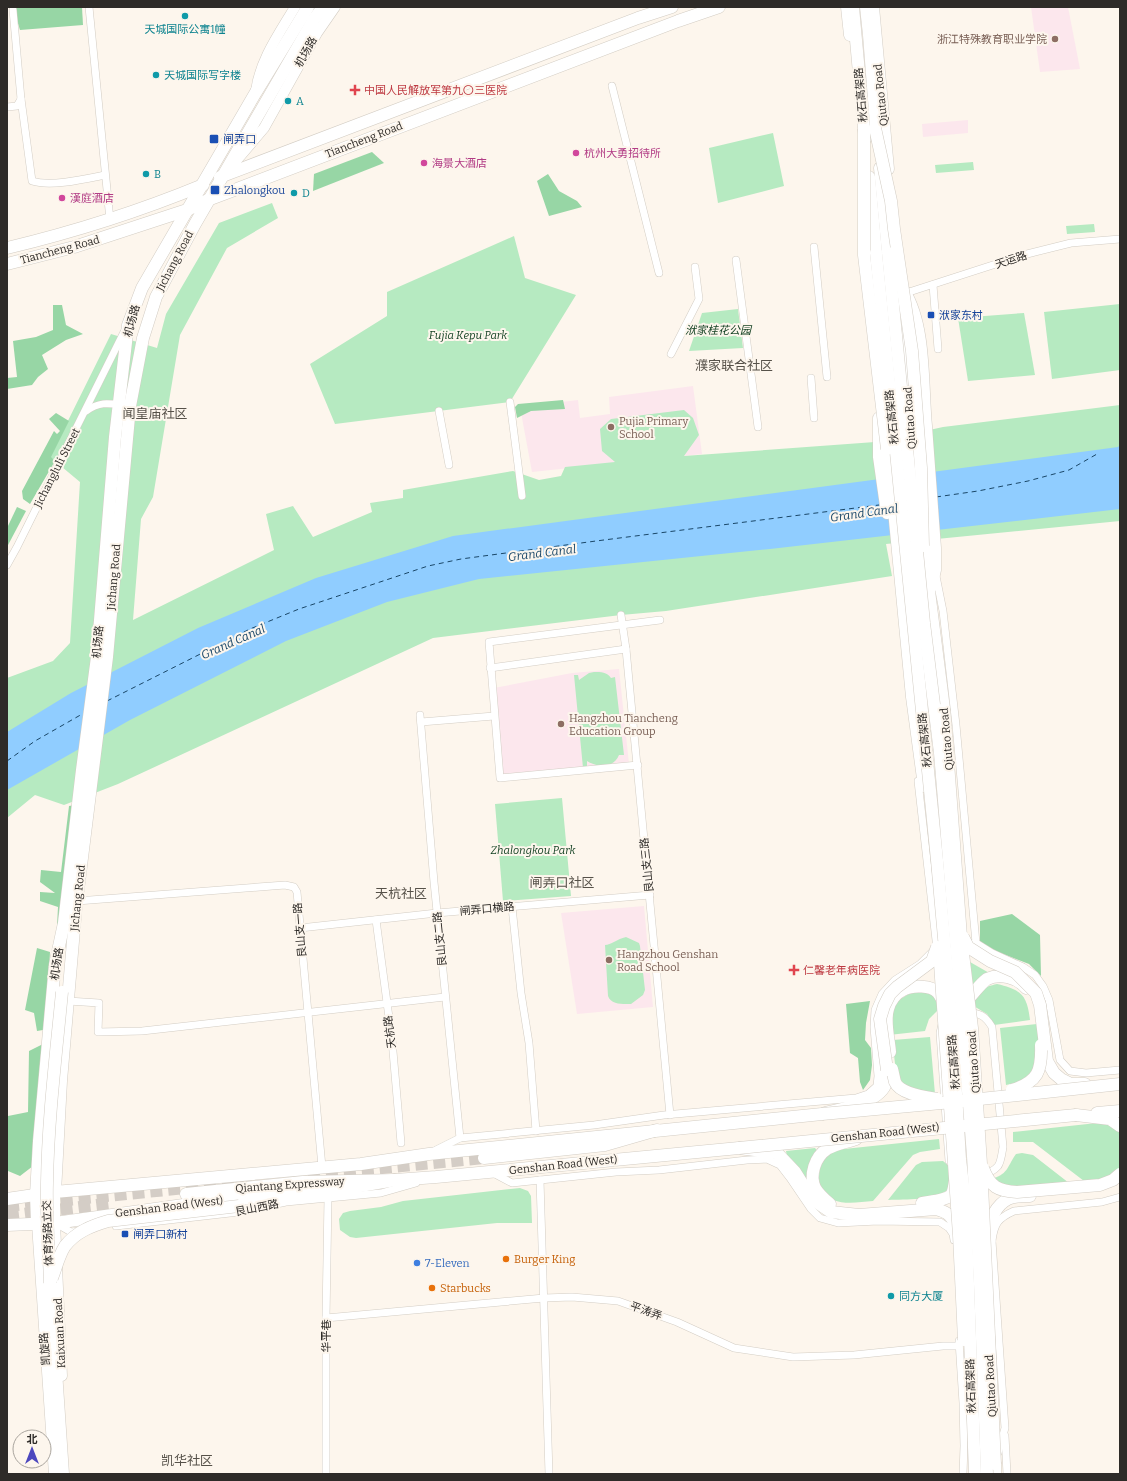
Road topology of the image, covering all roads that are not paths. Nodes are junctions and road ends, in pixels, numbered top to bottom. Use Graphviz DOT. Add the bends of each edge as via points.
graph roads {
  1 [pos="89,7"];
  2 [pos="295,7"];
  3 [pos="308,7"];
  4 [pos="323,7"];
  5 [pos="335,7"];
  6 [pos="672,7"];
  7 [pos="719,7"];
  8 [pos="847,7"];
  9 [pos="853,7"];
  10 [pos="866,7"];
  11 [pos="873,7"];
  12 [pos="13,10"];
  13 [pos="612,86"];
  14 [pos="256,92"];
  15 [pos="22,99"];
  16 [pos="7,107"];
  17 [pos="870,128"];
  18 [pos="105,175"];
  19 [pos="223,176"];
  20 [pos="201,186"];
  21 [pos="208,200"];
  22 [pos="187,210"];
  23 [pos="110,220"];
  24 [pos="1120,238"];
  25 [pos="814,247"];
  26 [pos="7,248"];
  27 [pos="736,260"];
  28 [pos="7,264"];
  29 [pos="695,267"];
  30 [pos="659,273"];
  31 [pos="897,279"];
  32 [pos="933,285"];
  33 [pos="906,293"];
  34 [pos="128,325"];
  35 [pos="938,349"];
  36 [pos="671,354"];
  37 [pos="827,377"];
  38 [pos="811,378"];
  39 [pos="510,402"];
  40 [pos="124,405"];
  41 [pos="439,411"];
  42 [pos="85,413"];
  43 [pos="814,418"];
  44 [pos="758,427"];
  45 [pos="883,441"];
  46 [pos="449,465"];
  47 [pos="890,473"];
  48 [pos="522,496"];
  49 [pos="923,549"];
  50 [pos="898,560"];
  51 [pos="932,565"];
  52 [pos="7,566"];
  53 [pos="621,615"];
  54 [pos="660,620"];
  55 [pos="622,624"];
  56 [pos="626,648"];
  57 [pos="490,668"];
  58 [pos="950,680"];
  59 [pos="944,709"];
  60 [pos="494,716"];
  61 [pos="638,765"];
  62 [pos="87,770"];
  63 [pos="650,895"];
  64 [pos="76,904"];
  65 [pos="512,907"];
  66 [pos="437,914"];
  67 [pos="376,920"];
  68 [pos="64,923"];
  69 [pos="300,928"];
  70 [pos="961,932"];
  71 [pos="976,943"];
  72 [pos="937,944"];
  73 [pos="65,996"];
  74 [pos="446,997"];
  75 [pos="969,998"];
  76 [pos="943,1001"];
  77 [pos="387,1003"];
  78 [pos="308,1012"];
  79 [pos="964,1012"];
  80 [pos="1120,1070"];
  81 [pos="1120,1083"];
  82 [pos="988,1097"];
  83 [pos="952,1102"];
  84 [pos="1120,1111"];
  85 [pos="822,1114"];
  86 [pos="670,1115"];
  87 [pos="1076,1115"];
  88 [pos="1120,1126"];
  89 [pos="658,1130"];
  90 [pos="536,1131"];
  91 [pos="868,1135"];
  92 [pos="460,1138"];
  93 [pos="401,1144"];
  94 [pos="739,1148"];
  95 [pos="429,1154"];
  96 [pos="484,1158"];
  97 [pos="322,1167"];
  98 [pos="978,1171"];
  99 [pos="491,1172"];
  100 [pos="1120,1174"];
  101 [pos="436,1177"];
  102 [pos="395,1180"];
  103 [pos="540,1180"];
  104 [pos="955,1180"];
  105 [pos="1120,1182"];
  106 [pos="54,1192"];
  107 [pos="186,1194"];
  108 [pos="36,1195"];
  109 [pos="280,1196"];
  110 [pos="1120,1197"];
  111 [pos="328,1198"];
  112 [pos="7,1199"];
  113 [pos="55,1223"];
  114 [pos="36,1224"];
  115 [pos="7,1225"];
  116 [pos="957,1239"];
  117 [pos="983,1239"];
  118 [pos="50,1283"];
  119 [pos="544,1298"];
  120 [pos="326,1318"];
  121 [pos="959,1346"];
  122 [pos="1005,1428"];
  123 [pos="995,1469"];
  124 [pos="54,1474"];
  125 [pos="63,1474"];
  126 [pos="67,1474"];
  127 [pos="326,1474"];
  128 [pos="549,1474"];
  129 [pos="963,1474"];
  130 [pos="969,1474"];
  131 [pos="975,1474"];
  132 [pos="987,1474"];
  133 [pos="1006,1474"];
  1 -- 18 [label="street"];
  2 -- 14 [label="main road, 机场路" via="262,63"];
  3 -- 14 [label="main road"];
  4 -- 19 [label="main road, Jichang Road"];
  5 -- 19 [label="main road, 机场路" via="317,33 264,128"];
  6 -- 19 [label="main road, Tiancheng Road"];
  7 -- 21 [label="main road, Tiancheng Road"];
  8 -- 45 [label="main road" via="883,367"];
  9 -- 17 [label="main road, 秋石高架路"];
  10 -- 17 [label="main road, 秋石高架路" via="869,35"];
  11 -- 31 [label="main road, Qiutao Road"];
  12 -- 15 [label="street"];
  13 -- 30 [label="street"];
  14 -- 20 [label="main road, 机场路"];
  15 -- 16 [label="street" via="17,106"];
  15 -- 18 [label="street" via="32,181 39,183 77,180"];
  17 -- 47 [label="main road, bridge" via="864,255"];
  17 -- 49 [label="main road, bridge" via="891,201 912,351 921,468"];
  17 -- 131 [label="main road, 秋石高架路, bridge" via="952,1027 965,1202"];
  17 -- 132 [label="main road, 秋石高架路, bridge" via="903,400 923,615 940,753 973,1156"];
  18 -- 23 [label="street"];
  19 -- 20 [label="main road, Tiancheng Road"];
  19 -- 21 [label="main road, Jichang Road"];
  20 -- 22 [label="main road, 机场路"];
  20 -- 23 [label="main road, Tiancheng Road"];
  21 -- 22 [label="main road, Tiancheng Road"];
  21 -- 40 [label="main road, Jichang Road" via="156,297"];
  22 -- 28 [label="main road, Tiancheng Road" via="74,248"];
  22 -- 34 [label="main road, 机场路" via="142,288"];
  23 -- 26 [label="main road, Tiancheng Road"];
  24 -- 32 [label="street, 天运路" via="1071,243 1027,254"];
  25 -- 37 [label="street"];
  27 -- 44 [label="street"];
  29 -- 36 [label="street" via="699,299"];
  31 -- 33 [label="main road"];
  31 -- 49 [label="main road, Qiutao Road, bridge"];
  32 -- 33 [label="street, 天运路"];
  32 -- 35 [label="street"];
  33 -- 51 [label="main road" via="918,328 922,360"];
  34 -- 40 [label="main road, 机场路"];
  34 -- 42 [label="street, Jichangluli Street"];
  38 -- 43 [label="street"];
  39 -- 48 [label="street"];
  40 -- 42 [label="street" via="95,405"];
  40 -- 62 [label="main road, Jichang Road" via="102,657"];
  41 -- 46 [label="street"];
  42 -- 52 [label="street, Jichangluli Street"];
  45 -- 47 [label="main road, bridge"];
  45 -- 50 [label="main road" via="880,468 892,546"];
  47 -- 50 [label="main road"];
  49 -- 51 [label="main road, Qiutao Road"];
  50 -- 72 [label="main road" via="925,791"];
  51 -- 58 [label="street" via="943,611"];
  51 -- 59 [label="main road, Qiutao Road" via="929,596"];
  53 -- 55 [label="street, 艮山支三路"];
  54 -- 55 [label="street"];
  55 -- 56 [label="street, 艮山支三路"];
  55 -- 57 [label="street" via="489,642"];
  56 -- 57 [label="street"];
  56 -- 61 [label="street, 艮山支三路"];
  57 -- 60 [label="street"];
  58 -- 59 [label="street"];
  58 -- 71 [label="street" via="962,780"];
  59 -- 70 [label="main road, Qiutao Road, bridge"];
  60 -- 61 [label="street" via="500,778"];
  60 -- 66 [label="street, 艮山支二路" via="421,719"];
  61 -- 63 [label="street, 艮山支三路"];
  62 -- 64 [label="main road, Jichang Road"];
  62 -- 68 [label="main road, 机场路"];
  63 -- 65 [label="street, 闸弄口横路"];
  63 -- 86 [label="street, 艮山支三路"];
  64 -- 69 [label="street, 艮山支一路" via="286,885 294,887 297,892"];
  64 -- 73 [label="main road, 体育场路立交"];
  65 -- 66 [label="street, 闸弄口横路"];
  65 -- 90 [label="street" via="529,1043"];
  66 -- 67 [label="street, 闸弄口横路"];
  66 -- 74 [label="street, 艮山支二路"];
  67 -- 69 [label="street, 闸弄口横路"];
  67 -- 77 [label="street, 天杭路"];
  68 -- 73 [label="main road, 体育场路立交"];
  68 -- 108 [label="main road, 机场路" via="55,966"];
  69 -- 78 [label="street, 艮山支一路"];
  70 -- 75 [label="main road, Qiutao Road, bridge"];
  70 -- 81 [label="main road, bridge" via="968,947 990,961 1015,972 1036,993 1040,1005 1047,1061 1058,1076 1071,1084"];
  71 -- 72 [label="street"];
  71 -- 79 [label="street" via="962,968"];
  71 -- 80 [label="street" via="1035,975 1049,1000 1060,1060 1070,1071 1086,1073"];
  72 -- 76 [label="main road, bridge"];
  72 -- 79 [label="street" via="958,968"];
  72 -- 85 [label="main road, bridge" via="932,961 897,987 884,1006 880,1019 887,1070 886,1083 880,1092 864,1102"];
  72 -- 86 [label="street" via="920,964 895,980 882,994 876,1010 874,1027 877,1086 868,1094 856,1098"];
  73 -- 78 [label="street" via="99,1002 98,1032 142,1031"];
  73 -- 106 [label="main road"];
  73 -- 118 [label="main road, 体育场路立交, bridge" via="48,1152"];
  74 -- 77 [label="street"];
  74 -- 92 [label="street, 艮山支二路"];
  75 -- 82 [label="main road, bridge" via="987,979 1005,976 1022,983 1036,1004 1042,1055 1037,1074 1026,1086"];
  75 -- 98 [label="main road, Qiutao Road, bridge"];
  76 -- 83 [label="main road, bridge" via="938,992 929,988 917,986 904,989 888,1008 886,1019 896,1083 914,1095"];
  76 -- 104 [label="main road, bridge"];
  77 -- 78 [label="street"];
  77 -- 93 [label="street, 天杭路"];
  78 -- 97 [label="street, 艮山支一路"];
  79 -- 98 [label="street" via="979,1013 988,1019 992,1027 1003,1147 998,1165 990,1172"];
  79 -- 98 [label="street" via="946,1015 940,1033 949,1161 958,1173"];
  81 -- 82 [label="main road, bridge"];
  82 -- 83 [label="main road, bridge"];
  83 -- 85 [label="main road, bridge"];
  84 -- 87 [label="main road, Genshan Road (West)"];
  85 -- 89 [label="main road"];
  86 -- 90 [label="street"];
  87 -- 88 [label="main road" via="1110,1119"];
  87 -- 91 [label="main road, Genshan Road (West), bridge"];
  89 -- 95 [label="main road"];
  89 -- 96 [label="main road" via="605,1144"];
  90 -- 92 [label="street"];
  91 -- 94 [label="main road, Genshan Road (West), bridge"];
  91 -- 104 [label="main road, bridge" via="827,1149 817,1158 813,1172 814,1187 821,1198 830,1204 858,1209 924,1203 950,1196"];
  92 -- 95 [label="street"];
  94 -- 99 [label="main road, Genshan Road (West)"];
  94 -- 116 [label="main road, bridge" via="778,1153 795,1172 812,1200 831,1212 859,1215 936,1209 952,1216"];
  95 -- 97 [label="main road"];
  97 -- 106 [label="main road"];
  98 -- 100 [label="main road, bridge" via="997,1188 1017,1192 1100,1185"];
  98 -- 117 [label="main road, Qiutao Road, bridge"];
  99 -- 101 [label="main road, Genshan Road (West)"];
  99 -- 103 [label="street" via="512,1183"];
  101 -- 102 [label="main road, Genshan Road (West)"];
  101 -- 111 [label="street, 艮山西路" via="381,1193"];
  102 -- 107 [label="main road, Qiantang Expressway" via="303,1182"];
  102 -- 109 [label="main road, Genshan Road (West)"];
  103 -- 116 [label="street" via="767,1159 780,1165 820,1218 838,1223 940,1222 949,1228"];
  103 -- 119 [label="street"];
  104 -- 116 [label="main road, bridge"];
  105 -- 117 [label="main road" via="1103,1190 1007,1199 992,1216"];
  106 -- 108 [label="main road"];
  106 -- 113 [label="main road, Kaixuan Road"];
  108 -- 112 [label="main road"];
  108 -- 114 [label="main road, 机场路"];
  109 -- 113 [label="main road, Genshan Road (West)" via="212,1201"];
  109 -- 118 [label="main road, bridge" via="240,1206 108,1220 89,1226 64,1247"];
  110 -- 117 [label="street" via="1102,1202 1014,1210 1004,1215"];
  111 -- 113 [label="street, 艮山西路" via="286,1202 239,1212 71,1232"];
  111 -- 120 [label="street, 华平巷"];
  113 -- 114 [label="main road, Genshan Road (West)"];
  113 -- 126 [label="main road, Kaixuan Road"];
  114 -- 115 [label="main road, Genshan Road (West)"];
  114 -- 124 [label="main road, 凯旋路"];
  116 -- 117 [label="street"];
  116 -- 121 [label="street"];
  116 -- 130 [label="main road, bridge" via="969,1425"];
  117 -- 122 [label="street"];
  117 -- 123 [label="main road, Qiutao Road, bridge"];
  118 -- 125 [label="main road, 体育场路立交"];
  119 -- 120 [label="street, 平涛弄"];
  119 -- 121 [label="street, 平涛弄" via="572,1297 618,1301 677,1322 734,1348 793,1357 854,1355"];
  119 -- 128 [label="street"];
  120 -- 127 [label="street, 华平巷"];
  121 -- 129 [label="street" via="963,1403"];
  122 -- 123 [label="street"];
  122 -- 133 [label="street"];
}
